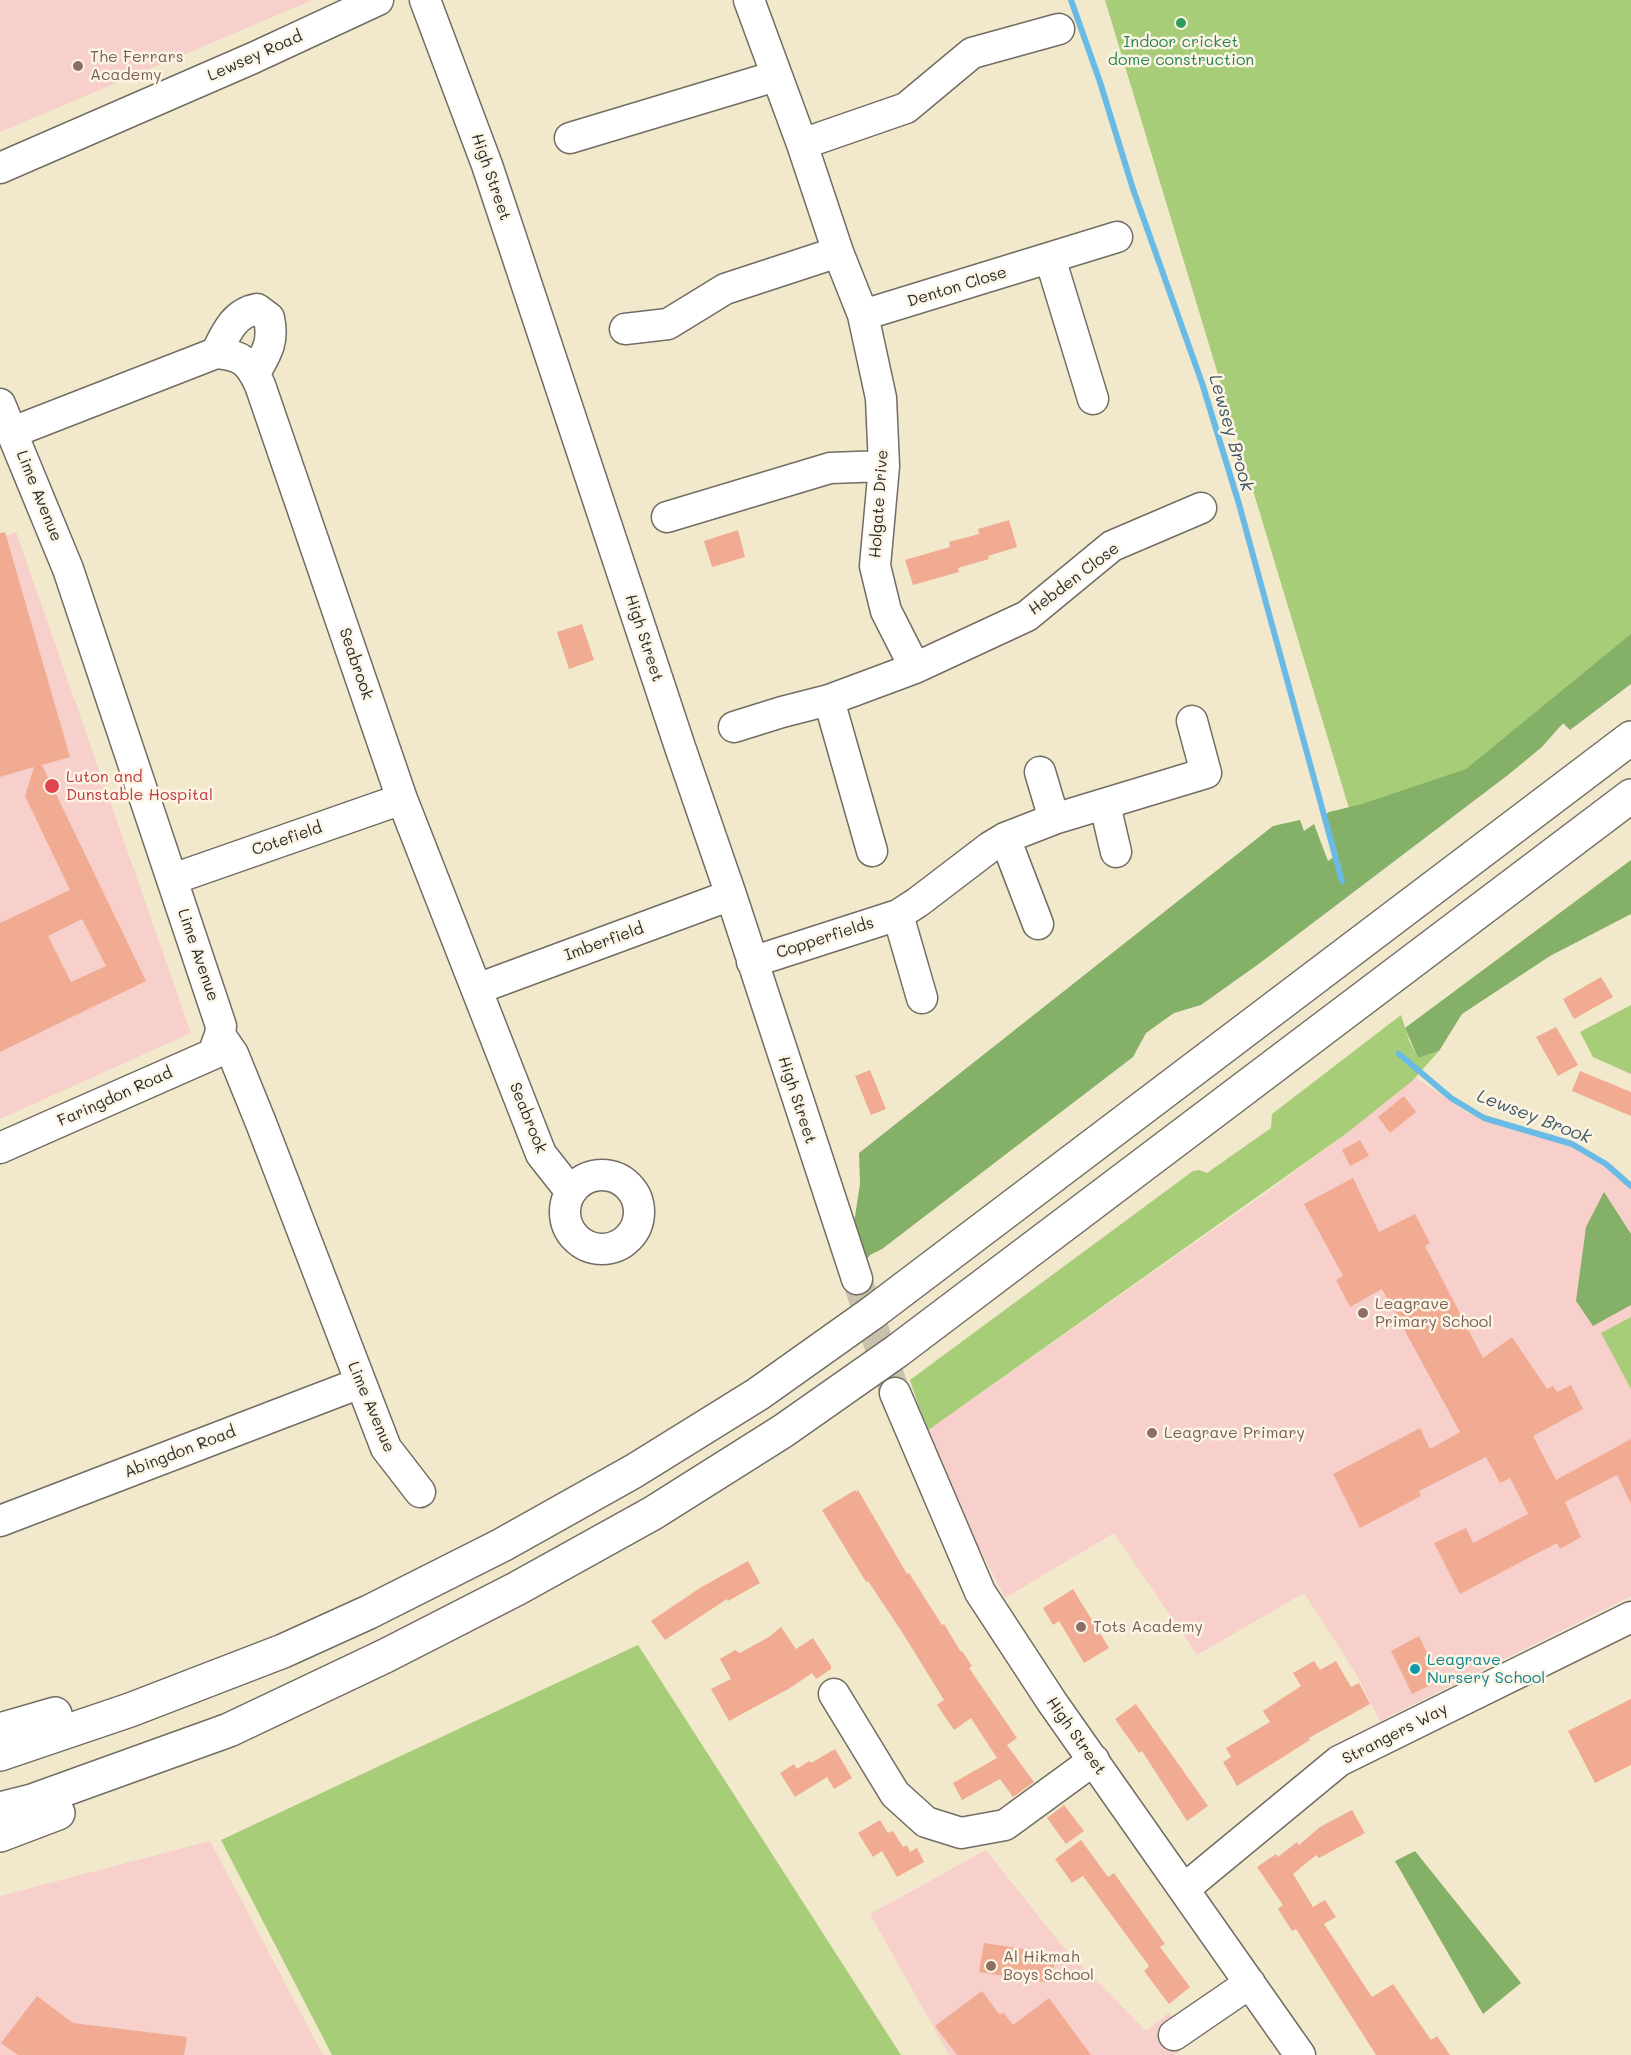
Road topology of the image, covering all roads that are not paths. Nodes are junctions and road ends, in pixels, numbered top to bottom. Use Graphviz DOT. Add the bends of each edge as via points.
graph roads {
  1 [pos="378,0"];
  2 [pos="425,0"];
  3 [pos="749,0"];
  4 [pos="1059,28"];
  5 [pos="776,76"];
  6 [pos="570,138"];
  7 [pos="802,144"];
  8 [pos="0,168"];
  9 [pos="1117,237"];
  10 [pos="838,252"];
  11 [pos="1050,258"];
  12 [pos="863,315"];
  13 [pos="625,329"];
  14 [pos="216,352"];
  15 [pos="255,373"];
  16 [pos="1093,399"];
  17 [pos="0,404"];
  18 [pos="13,432"];
  19 [pos="884,466"];
  20 [pos="1201,508"];
  21 [pos="667,517"];
  22 [pos="915,668"];
  23 [pos="829,700"];
  24 [pos="1192,721"];
  25 [pos="734,727"];
  26 [pos="1631,738"];
  27 [pos="1040,772"];
  28 [pos="1631,796"];
  29 [pos="402,799"];
  30 [pos="1105,805"];
  31 [pos="1054,819"];
  32 [pos="1005,838"];
  33 [pos="872,851"];
  34 [pos="1116,852"];
  35 [pos="173,879"];
  36 [pos="731,895"];
  37 [pos="898,915"];
  38 [pos="1038,924"];
  39 [pos="752,962"];
  40 [pos="477,989"];
  41 [pos="922,998"];
  42 [pos="220,1035"];
  43 [pos="0,1149"];
  44 [pos="571,1192"];
  45 [pos="857,1279"];
  46 [pos="360,1383"];
  47 [pos="895,1393"];
  48 [pos="420,1492"];
  49 [pos="0,1521"];
  50 [pos="1631,1617"];
  51 [pos="262,1658"];
  52 [pos="834,1694"];
  53 [pos="0,1730"];
  54 [pos="229,1730"];
  55 [pos="0,1754"];
  56 [pos="1094,1760"];
  57 [pos="0,1809"];
  58 [pos="0,1835"];
  59 [pos="1184,1889"];
  60 [pos="1250,1983"];
  61 [pos="1174,2035"];
  62 [pos="1300,2055"];
  1 -- 8 [label="street, Lewsey Road"];
  2 -- 36 [label="street, High Street" via="488,165"];
  3 -- 5 [label="street, Holgate Drive"];
  4 -- 7 [label="street" via="972,53 906,108"];
  5 -- 6 [label="street"];
  5 -- 7 [label="street, Holgate Drive"];
  7 -- 10 [label="street, Holgate Drive"];
  9 -- 11 [label="street, Denton Close"];
  10 -- 12 [label="street, Holgate Drive"];
  10 -- 13 [label="street" via="725,289 668,324"];
  11 -- 12 [label="street, Denton Close"];
  11 -- 16 [label="street"];
  12 -- 19 [label="street, Holgate Drive" via="881,398"];
  14 -- 15 [label="street" via="245,360"];
  14 -- 15 [label="street" via="232,322 246,311 257,309 269,318 272,334"];
  14 -- 18 [label="street"];
  15 -- 29 [label="street, Seabrook"];
  17 -- 18 [label="street, Lime Avenue"];
  18 -- 35 [label="street, Lime Avenue" via="68,569"];
  19 -- 21 [label="street" via="830,468"];
  19 -- 22 [label="street, Holgate Drive" via="875,566 885,611"];
  20 -- 22 [label="street, Hebden Close" via="1112,546 1027,616"];
  22 -- 23 [label="street"];
  23 -- 25 [label="street"];
  23 -- 33 [label="street"];
  24 -- 30 [label="street, Copperfields" via="1209,785"];
  26 -- 51 [label="highway" via="872,1313 758,1394 634,1471 502,1545 369,1612"];
  27 -- 31 [label="street"];
  28 -- 54 [label="highway" via="897,1351 783,1431 653,1513 516,1589"];
  29 -- 35 [label="street, Cotefield"];
  29 -- 40 [label="street, Seabrook"];
  30 -- 31 [label="street, Copperfields"];
  30 -- 34 [label="street"];
  31 -- 32 [label="street, Copperfields"];
  32 -- 37 [label="street, Copperfields"];
  32 -- 38 [label="street"];
  35 -- 42 [label="street, Lime Avenue" via="219,1016"];
  36 -- 39 [label="street, High Street"];
  36 -- 40 [label="street, Imberfield"];
  37 -- 39 [label="street, Copperfields"];
  37 -- 41 [label="street"];
  39 -- 45 [label="street, High Street"];
  40 -- 44 [label="street, Seabrook" via="541,1154"];
  42 -- 43 [label="street, Faringdon Road" via="213,1054"];
  42 -- 46 [label="street, Lime Avenue" via="234,1054 258,1113"];
  46 -- 48 [label="street, Lime Avenue" via="386,1449"];
  46 -- 49 [label="street, Abingdon Road"];
  47 -- 56 [label="street, High Street" via="980,1592"];
  50 -- 59 [label="street, Strangers Way" via="1339,1761"];
  51 -- 53 [label="highway"];
  51 -- 55 [label="highway" via="130,1710"];
  52 -- 56 [label="street" via="895,1794 926,1822 961,1833 1005,1825"];
  54 -- 57 [label="highway"];
  54 -- 58 [label="highway" via="100,1798"];
  56 -- 59 [label="street, High Street"];
  59 -- 60 [label="street, High Street"];
  60 -- 61 [label="street"];
  60 -- 62 [label="street, High Street"];
}
